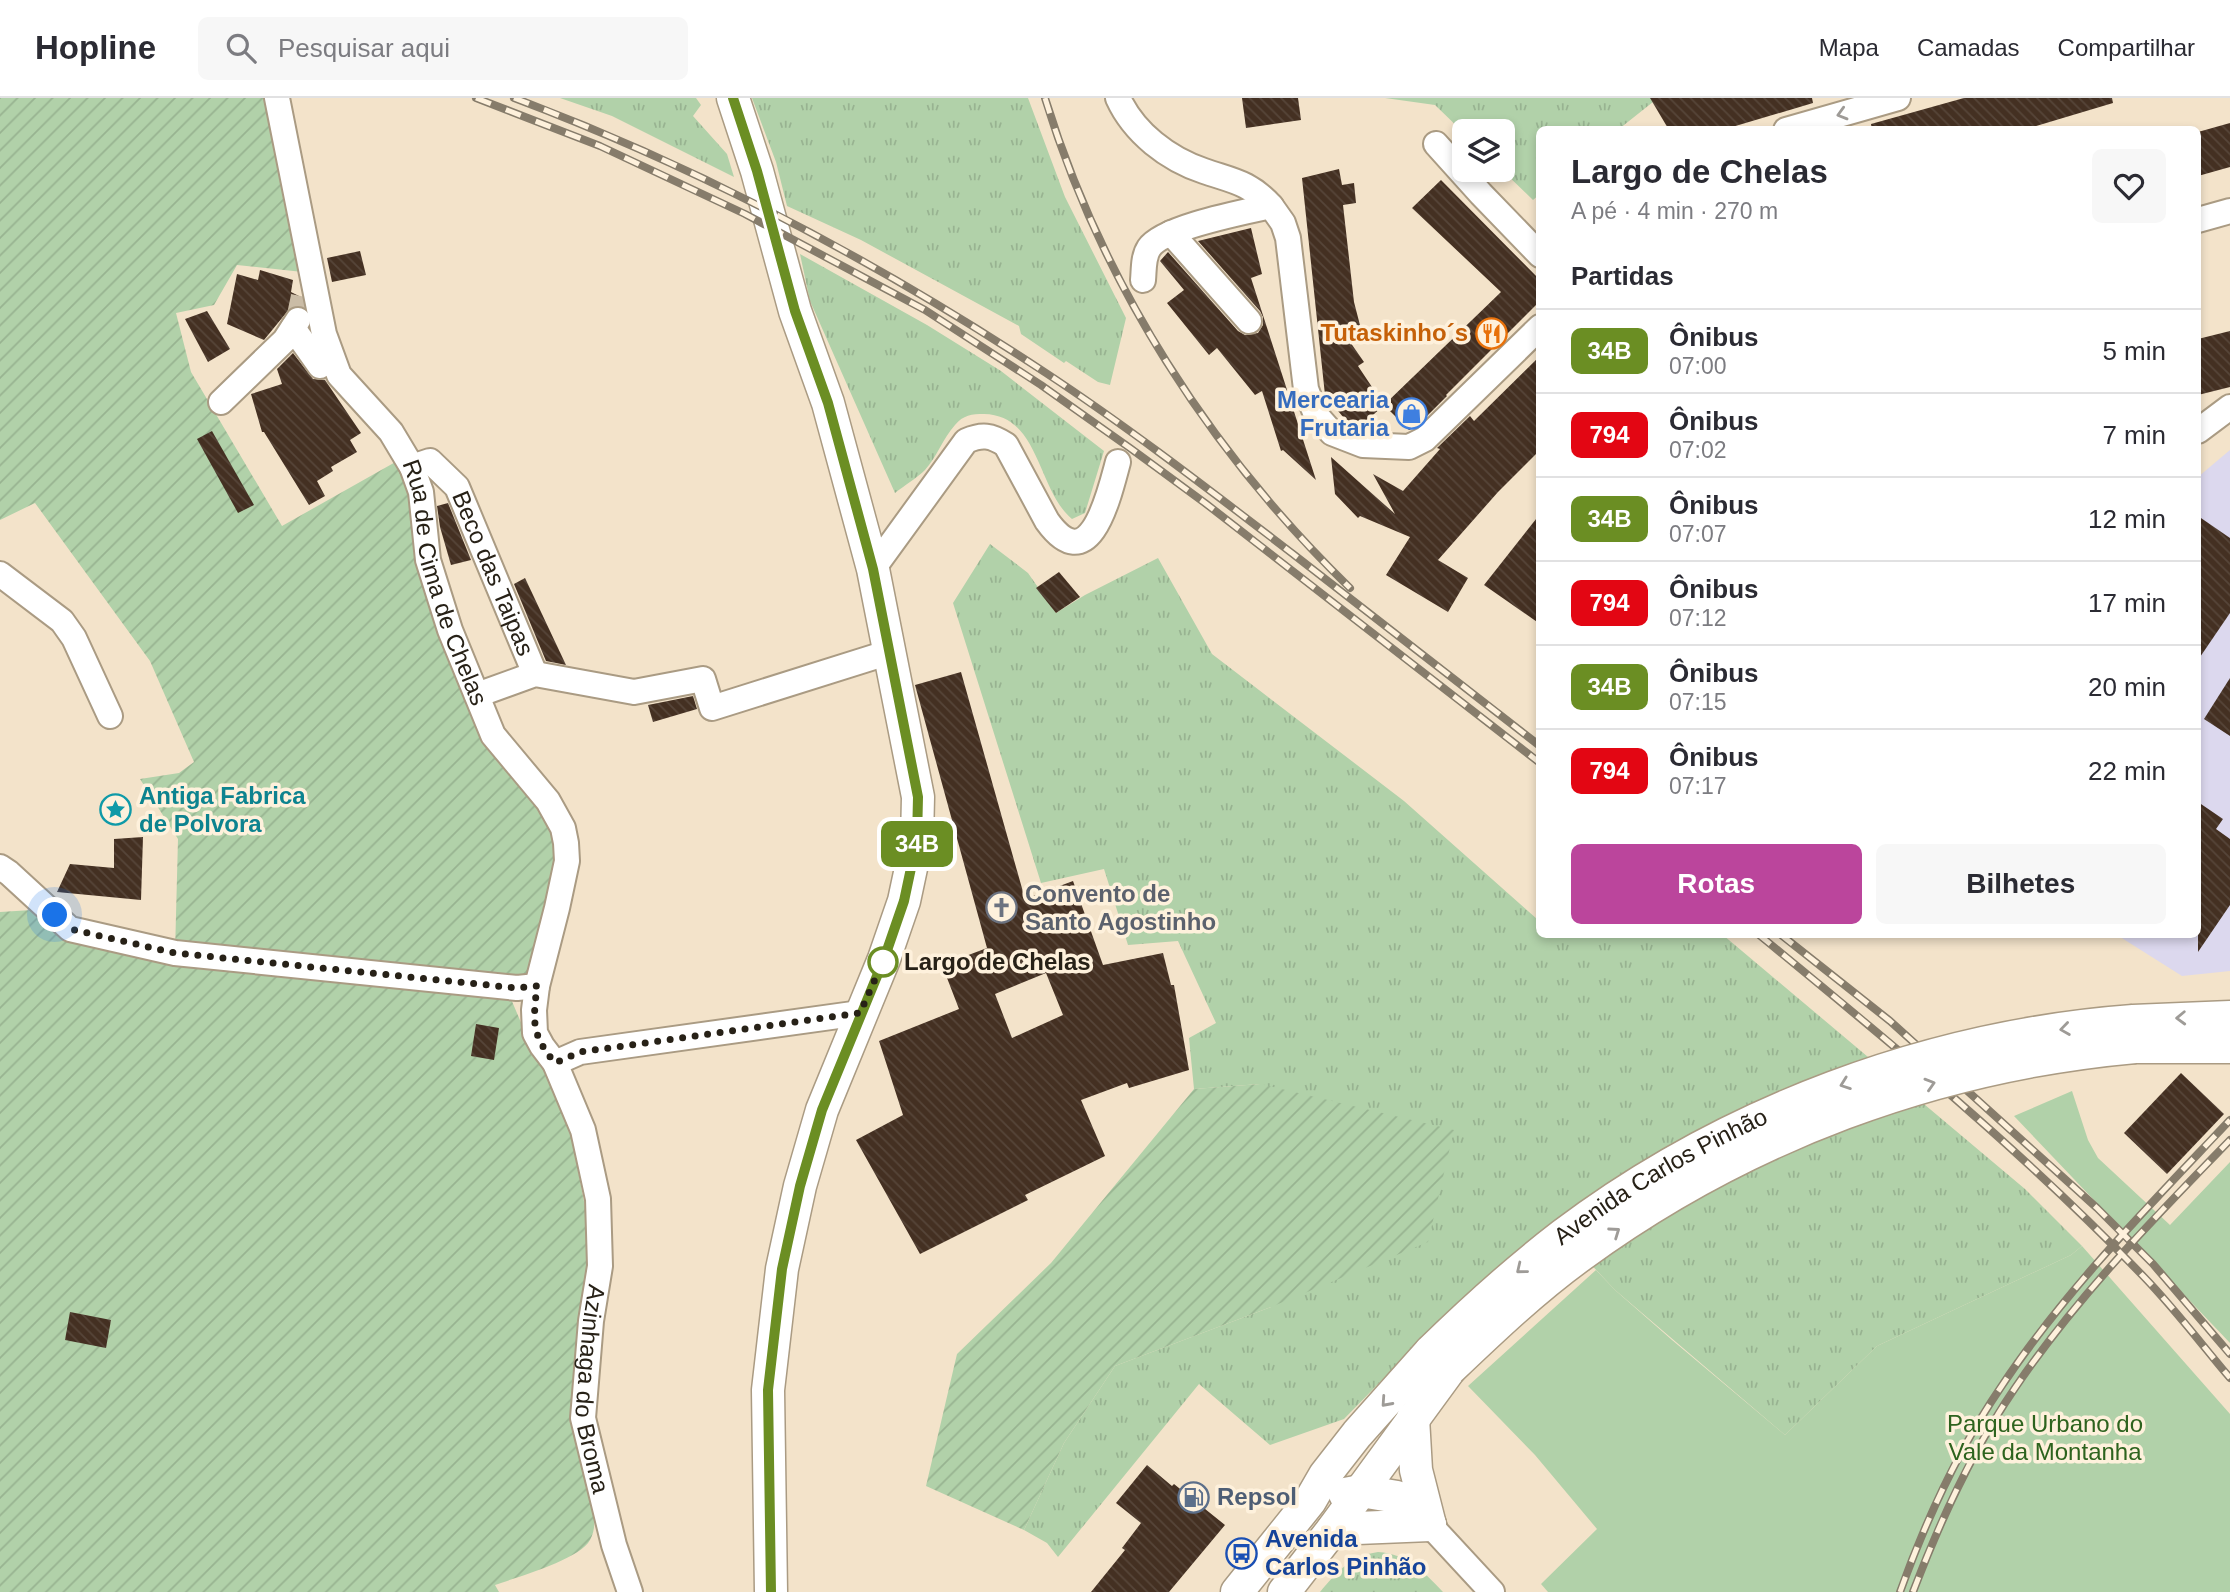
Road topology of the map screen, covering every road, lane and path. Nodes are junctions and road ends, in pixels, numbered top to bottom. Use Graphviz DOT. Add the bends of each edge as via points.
graph roads {
  1 [pos="277,98"];
  2 [pos="733,98"];
  3 [pos="1118,98"];
  4 [pos="1898,98"];
  5 [pos="1800,126"];
  6 [pos="1436,144"];
  7 [pos="1271,206"];
  8 [pos="2230,211"];
  9 [pos="2201,219"];
  10 [pos="1171,233"];
  11 [pos="1536,251"];
  12 [pos="1143,280"];
  13 [pos="302,306"];
  14 [pos="1249,321"];
  15 [pos="1536,331"];
  16 [pos="320,366"];
  17 [pos="222,402"];
  18 [pos="2230,407"];
  19 [pos="2201,429"];
  20 [pos="1118,463"];
  21 [pos="412,467"];
  22 [pos="873,569"];
  23 [pos="0,574"];
  24 [pos="890,652"];
  25 [pos="535,674"];
  26 [pos="477,695"];
  27 [pos="110,716"];
  28 [pos="0,867"];
  29 [pos="537,986"];
  30 [pos="860,1013"];
  31 [pos="2230,1017"];
  32 [pos="2134,1034"];
  33 [pos="2230,1047"];
  34 [pos="555,1063"];
  35 [pos="1441,1360"];
  36 [pos="1413,1418"];
  37 [pos="1361,1491"];
  38 [pos="1310,1501"];
  39 [pos="1430,1525"];
  40 [pos="1333,1529"];
  41 [pos="630,1592"];
  42 [pos="771,1592"];
  43 [pos="1237,1592"];
  44 [pos="1284,1592"];
  45 [pos="1492,1592"];
  1 -- 13 [label="street, Rua de Cima de Chelas"];
  2 -- 22 [label="main road" via="795,311 828,403"];
  3 -- 7 [label="street" via="1133,123 1166,153 1243,183"];
  4 -- 5 [label="street, one-way"];
  6 -- 11 [label="street"];
  7 -- 10 [label="street"];
  7 -- 15 [label="street" via="1283,223 1289,246 1306,389 1315,415 1332,433 1363,445 1409,447 1425,439"];
  8 -- 9 [label="street"];
  10 -- 12 [label="street" via="1148,249"];
  10 -- 14 [label="street"];
  13 -- 16 [label="street"];
  13 -- 17 [label="street" via="285,340"];
  13 -- 21 [label="street, Rua de Cima de Chelas" via="324,334 339,375 391,432"];
  18 -- 19 [label="street"];
  20 -- 22 [label="street" via="1096,528 1088,537 1065,540 1047,521 1006,445 987,435 965,441"];
  21 -- 25 [label="street, Beco das Taipas" via="430,461 457,487"];
  21 -- 26 [label="street, Rua de Cima de Chelas" via="421,492 428,560"];
  22 -- 24 [label="main road"];
  23 -- 27 [label="street" via="62,621"];
  24 -- 25 [label="street, Beco das Taipas" via="712,708 704,679 634,692"];
  24 -- 30 [label="main road" via="918,797 917,840 904,901"];
  25 -- 26 [label="street, Beco das Taipas"];
  26 -- 29 [label="street, Rua de Cima de Chelas" via="493,735 548,801 563,828 567,861"];
  28 -- 29 [label="street" via="70,929 175,953 517,988"];
  29 -- 34 [label="street, Rua de Cima de Chelas" via="535,1033"];
  30 -- 34 [label="street" via="580,1052"];
  30 -- 42 [label="main road" via="822,1110 782,1269 768,1390"];
  31 -- 32 [label="main road, Avenida Carlos Pinhão, one-way"];
  32 -- 33 [label="main road, Avenida Carlos Pinhão"];
  32 -- 35 [label="main road, Avenida Carlos Pinhão, bridge" via="1941,1081 1779,1139 1676,1192 1581,1255"];
  34 -- 41 [label="street, Azinhaga do Broma" via="583,1130 598,1199 600,1266 583,1418"];
  35 -- 36 [label="main road, Avenida Carlos Pinhão"];
  35 -- 38 [label="main road, Avenida Carlos Pinhão, one-way" via="1357,1434"];
  36 -- 37 [label="main road, Avenida Carlos Pinhão"];
  36 -- 39 [label="main road" via="1416,1470"];
  37 -- 38 [label="main road"];
  37 -- 39 [label="main road" via="1397,1497"];
  37 -- 40 [label="main road, Avenida Carlos Pinhão"];
  38 -- 43 [label="main road, Avenida Carlos Pinhão"];
  39 -- 40 [label="main road"];
  39 -- 45 [label="street"];
  40 -- 44 [label="main road, Avenida Carlos Pinhão"];
}
